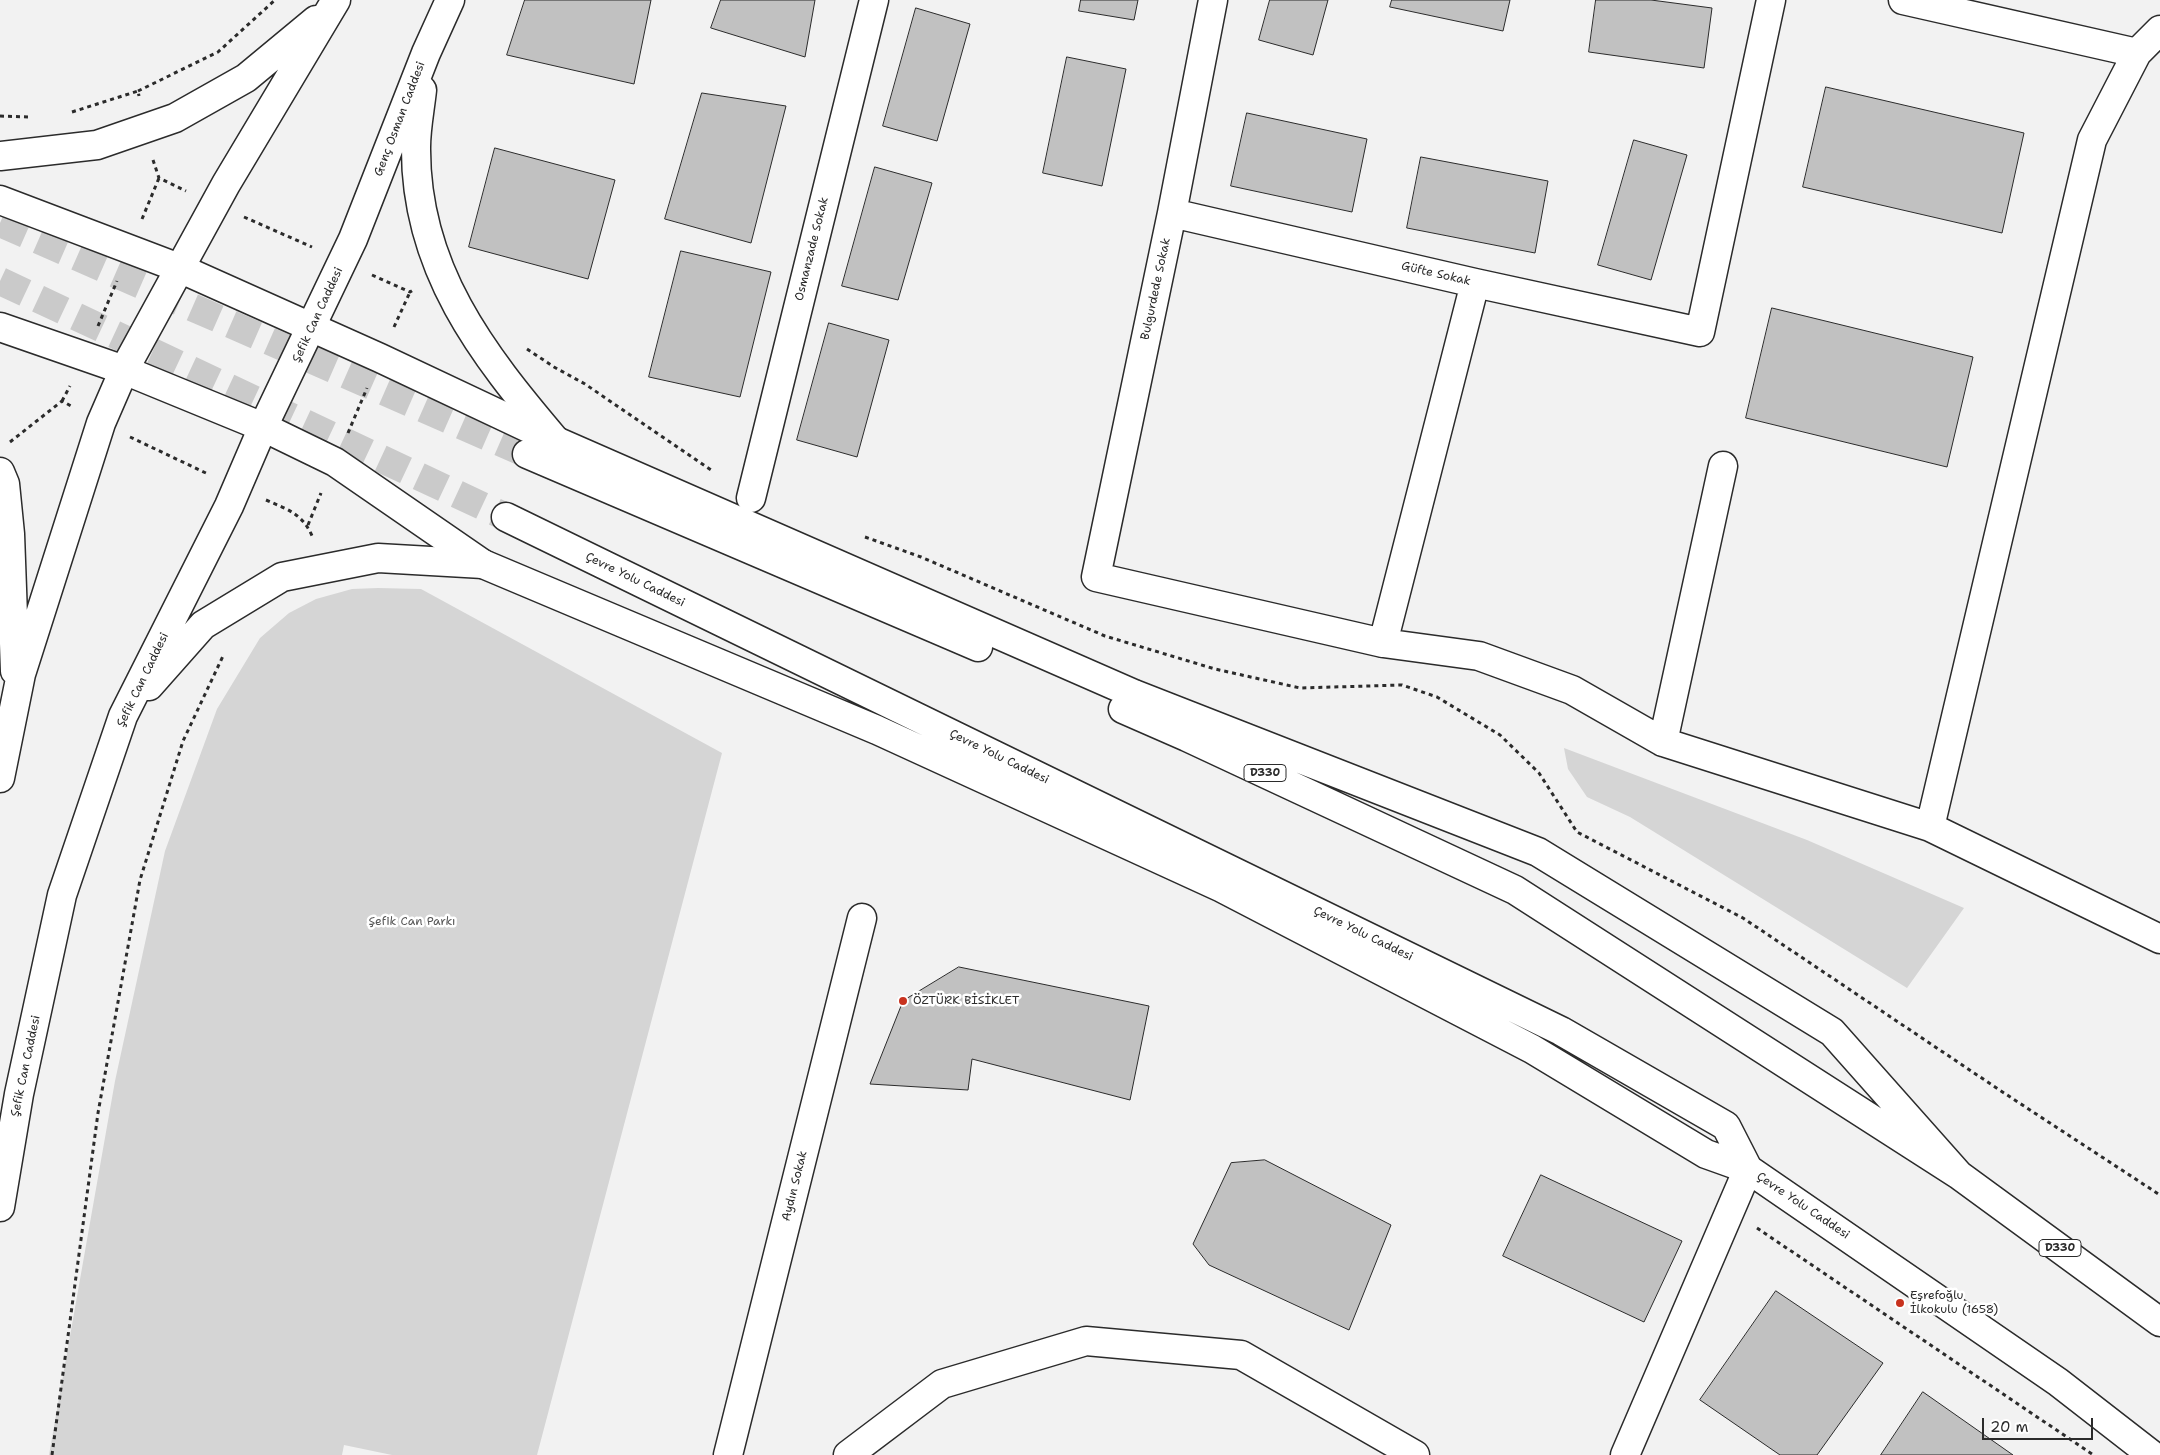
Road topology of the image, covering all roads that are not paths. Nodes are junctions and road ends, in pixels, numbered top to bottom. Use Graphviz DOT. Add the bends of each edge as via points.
graph roads {
  1 [pos="450,0"];
  2 [pos="874,0"];
  3 [pos="1213,0"];
  4 [pos="1771,0"];
  5 [pos="1903,0"];
  6 [pos="334,3"];
  7 [pos="2160,30"];
  8 [pos="426,53"];
  9 [pos="2137,53"];
  10 [pos="0,156"];
  11 [pos="0,200"];
  12 [pos="1172,213"];
  13 [pos="353,239"];
  14 [pos="179,268"];
  15 [pos="1475,283"];
  16 [pos="0,327"];
  17 [pos="312,328"];
  18 [pos="124,370"];
  19 [pos="263,427"];
  20 [pos="556,441"];
  21 [pos="527,454"];
  22 [pos="1723,466"];
  23 [pos="0,472"];
  24 [pos="751,498"];
  25 [pos="506,517"];
  26 [pos="483,564"];
  27 [pos="1383,643"];
  28 [pos="16,697"];
  29 [pos="123,716"];
  30 [pos="1663,742"];
  31 [pos="0,778"];
  32 [pos="1930,827"];
  33 [pos="862,918"];
  34 [pos="2160,939"];
  35 [pos="1748,1169"];
  36 [pos="1959,1175"];
  37 [pos="0,1207"];
  38 [pos="2160,1322"];
  39 [pos="728,1455"];
  40 [pos="848,1455"];
  41 [pos="1415,1455"];
  42 [pos="1625,1455"];
  43 [pos="2152,1455"];
  1 -- 8 [label="main road, Genç Osman Caddesi"];
  2 -- 24 [label="main road, Osmanzade Sokak"];
  3 -- 12 [label="main road, Bulgurdede Sokak"];
  4 -- 15 [label="main road, Güfte Sokak" via="1700,332"];
  5 -- 9 [label="main road"];
  6 -- 10 [label="main road" via="246,78 175,118 97,145"];
  6 -- 14 [label="main road"];
  7 -- 9 [label="main road"];
  8 -- 13 [label="main road, Genç Osman Caddesi"];
  8 -- 20 [label="main road" via="416,147 421,204 439,271 468,328 508,384"];
  9 -- 32 [label="main road" via="2092,140"];
  11 -- 14 [label="main road"];
  12 -- 15 [label="main road, Güfte Sokak"];
  12 -- 27 [label="main road, Bulgurdede Sokak" via="1096,577"];
  13 -- 17 [label="main road, Şefik Can Caddesi"];
  14 -- 17 [label="main road"];
  14 -- 18 [label="main road"];
  15 -- 27 [label="main road"];
  16 -- 18 [label="main road"];
  17 -- 19 [label="main road, Şefik Can Caddesi"];
  17 -- 20 [label="main road"];
  18 -- 19 [label="main road"];
  18 -- 28 [label="main road" via="101,423"];
  19 -- 26 [label="main road" via="335,462"];
  19 -- 29 [label="main road, Şefik Can Caddesi" via="237,488"];
  20 -- 36 [label="main road" via="1134,694 1538,852 1832,1032"];
  21 -- 36 [label="main road, D330" via="1187,737 1515,890"];
  22 -- 30 [label="main road"];
  23 -- 28 [label="main road" via="5,484 10,534"];
  25 -- 35 [label="main road, Çevre Yolu Caddesi" via="1562,1030 1726,1126"];
  26 -- 29 [label="main road" via="378,558 282,577 203,625"];
  26 -- 35 [label="main road" via="877,730 1222,888 1532,1049 1706,1154"];
  27 -- 30 [label="main road" via="1479,656 1572,690"];
  28 -- 31 [label="main road"];
  29 -- 37 [label="main road, Şefik Can Caddesi" via="62,895 19,1094"];
  30 -- 32 [label="main road"];
  32 -- 34 [label="main road"];
  33 -- 39 [label="main road, Aydın Sokak"];
  35 -- 42 [label="main road"];
  35 -- 43 [label="main road, Çevre Yolu Caddesi" via="2058,1382"];
  36 -- 38 [label="main road, D330"];
  40 -- 41 [label="main road" via="942,1384 1086,1341 1241,1355"];
}
